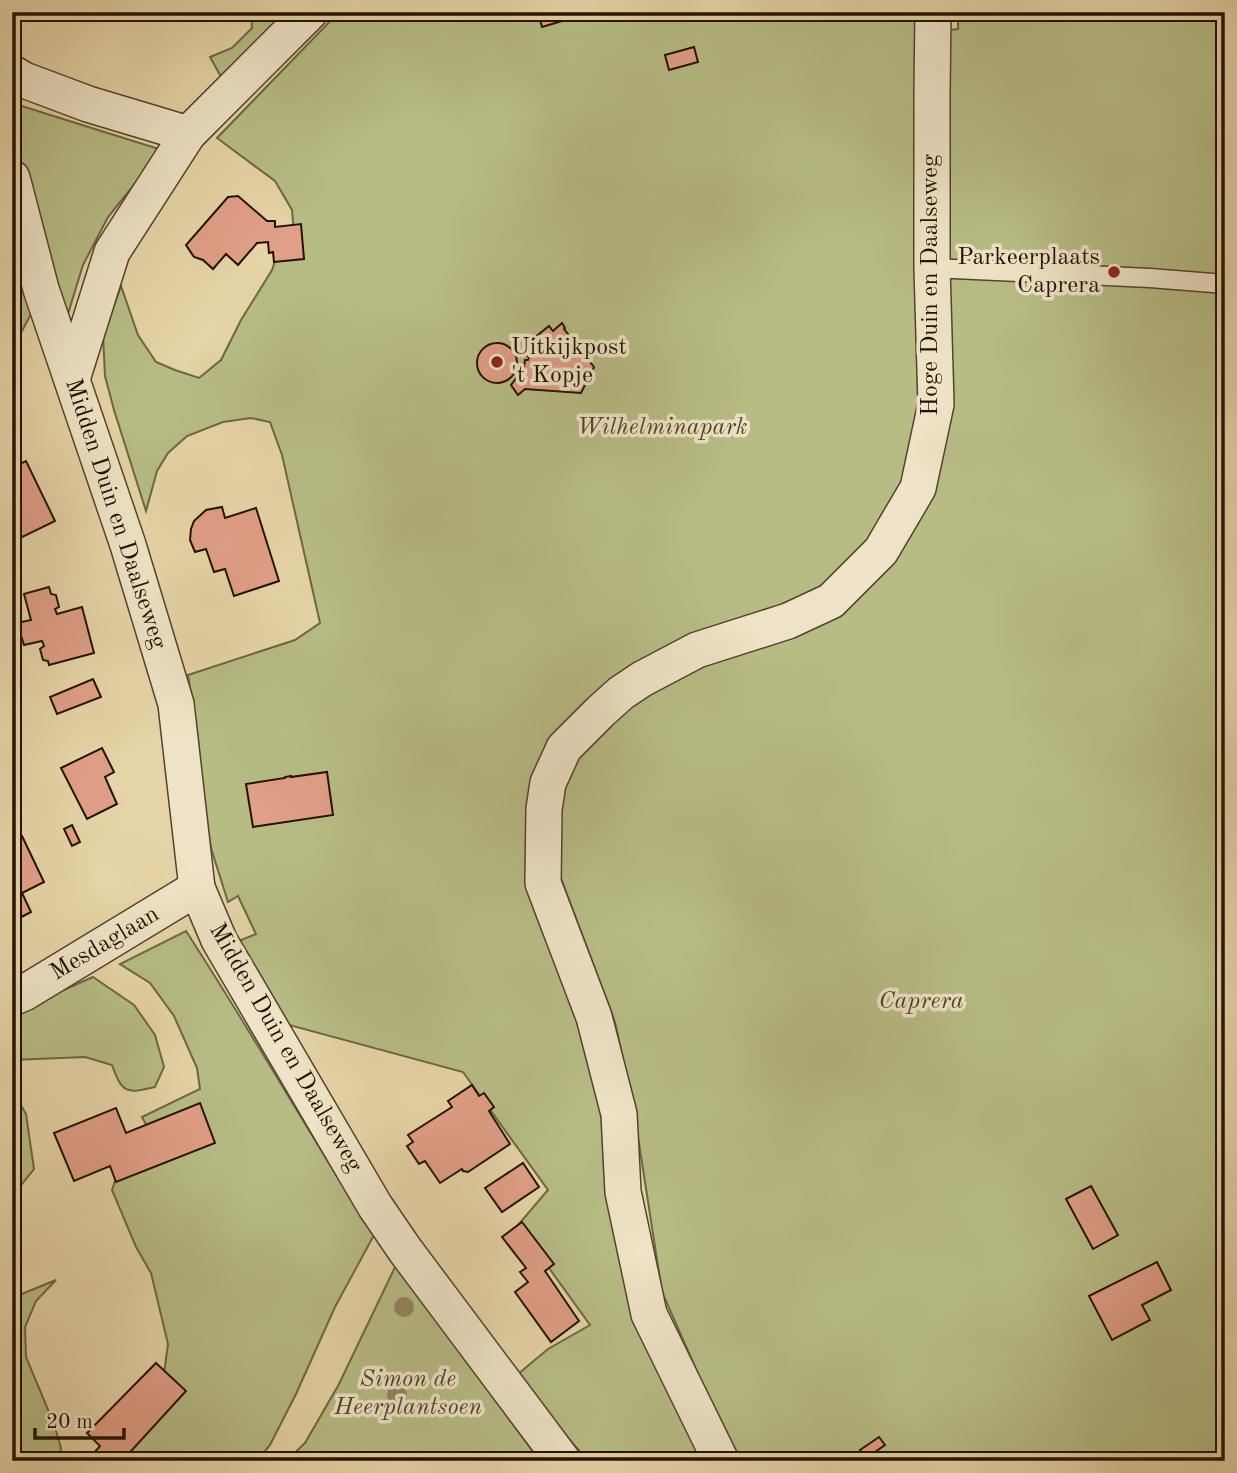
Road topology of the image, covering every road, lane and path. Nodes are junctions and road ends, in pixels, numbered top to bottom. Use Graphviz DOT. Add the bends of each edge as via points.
graph roads {
  1 [pos="310,12"];
  2 [pos="933,12"];
  3 [pos="12,74"];
  4 [pos="188,134"];
  5 [pos="12,178"];
  6 [pos="932,268"];
  7 [pos="1225,284"];
  8 [pos="72,379"];
  9 [pos="197,888"];
  10 [pos="12,998"];
  11 [pos="563,1461"];
  12 [pos="721,1461"];
  1 -- 4 [label="street"];
  2 -- 6 [label="street, Hoge Duin en Daalseweg"];
  3 -- 4 [label="street" via="88,104"];
  4 -- 8 [label="street" via="112,252"];
  5 -- 8 [label="street, Midden Duin en Daalseweg" via="41,289"];
  6 -- 7 [label="lane"];
  6 -- 12 [label="street, Hoge Duin en Daalseweg" via="936,404 918,488 881,551 831,601 788,621 697,650 621,693 564,748 548,783 543,883 594,1017 619,1114 623,1192 649,1314"];
  8 -- 9 [label="street, Midden Duin en Daalseweg" via="176,704"];
  9 -- 10 [label="street, Mesdaglaan"];
  9 -- 11 [label="street, Midden Duin en Daalseweg" via="219,940 375,1206"];
}
